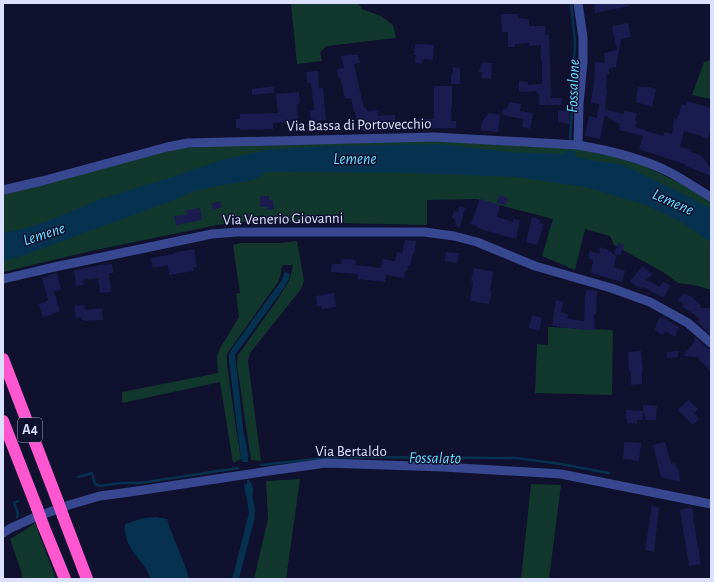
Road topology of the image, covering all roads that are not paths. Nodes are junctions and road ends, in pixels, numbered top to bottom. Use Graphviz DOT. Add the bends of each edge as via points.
graph roads {
  1 [pos="578,3"];
  2 [pos="572,145"];
  3 [pos="3,190"];
  4 [pos="711,197"];
  5 [pos="4,278"];
  6 [pos="711,343"];
  7 [pos="3,359"];
  8 [pos="3,421"];
  9 [pos="711,505"];
  10 [pos="3,531"];
  11 [pos="65,579"];
  12 [pos="87,579"];
  1 -- 2 [label="street" via="583,38 583,62"];
  2 -- 3 [label="street, Via Bassa di Portovecchio" via="434,137 188,143"];
  2 -- 4 [label="street, Via Bassa di Portovecchio" via="599,148 651,164 670,172"];
  5 -- 6 [label="street, Via Venerio Giovanni" via="212,234 424,232 477,242 535,266 650,302 688,323"];
  7 -- 12 [label="highway, A4, bridge"];
  8 -- 11 [label="highway, A4, bridge"];
  9 -- 10 [label="street, Via Bertaldo" via="561,474 326,463 100,496 33,518"];
}
